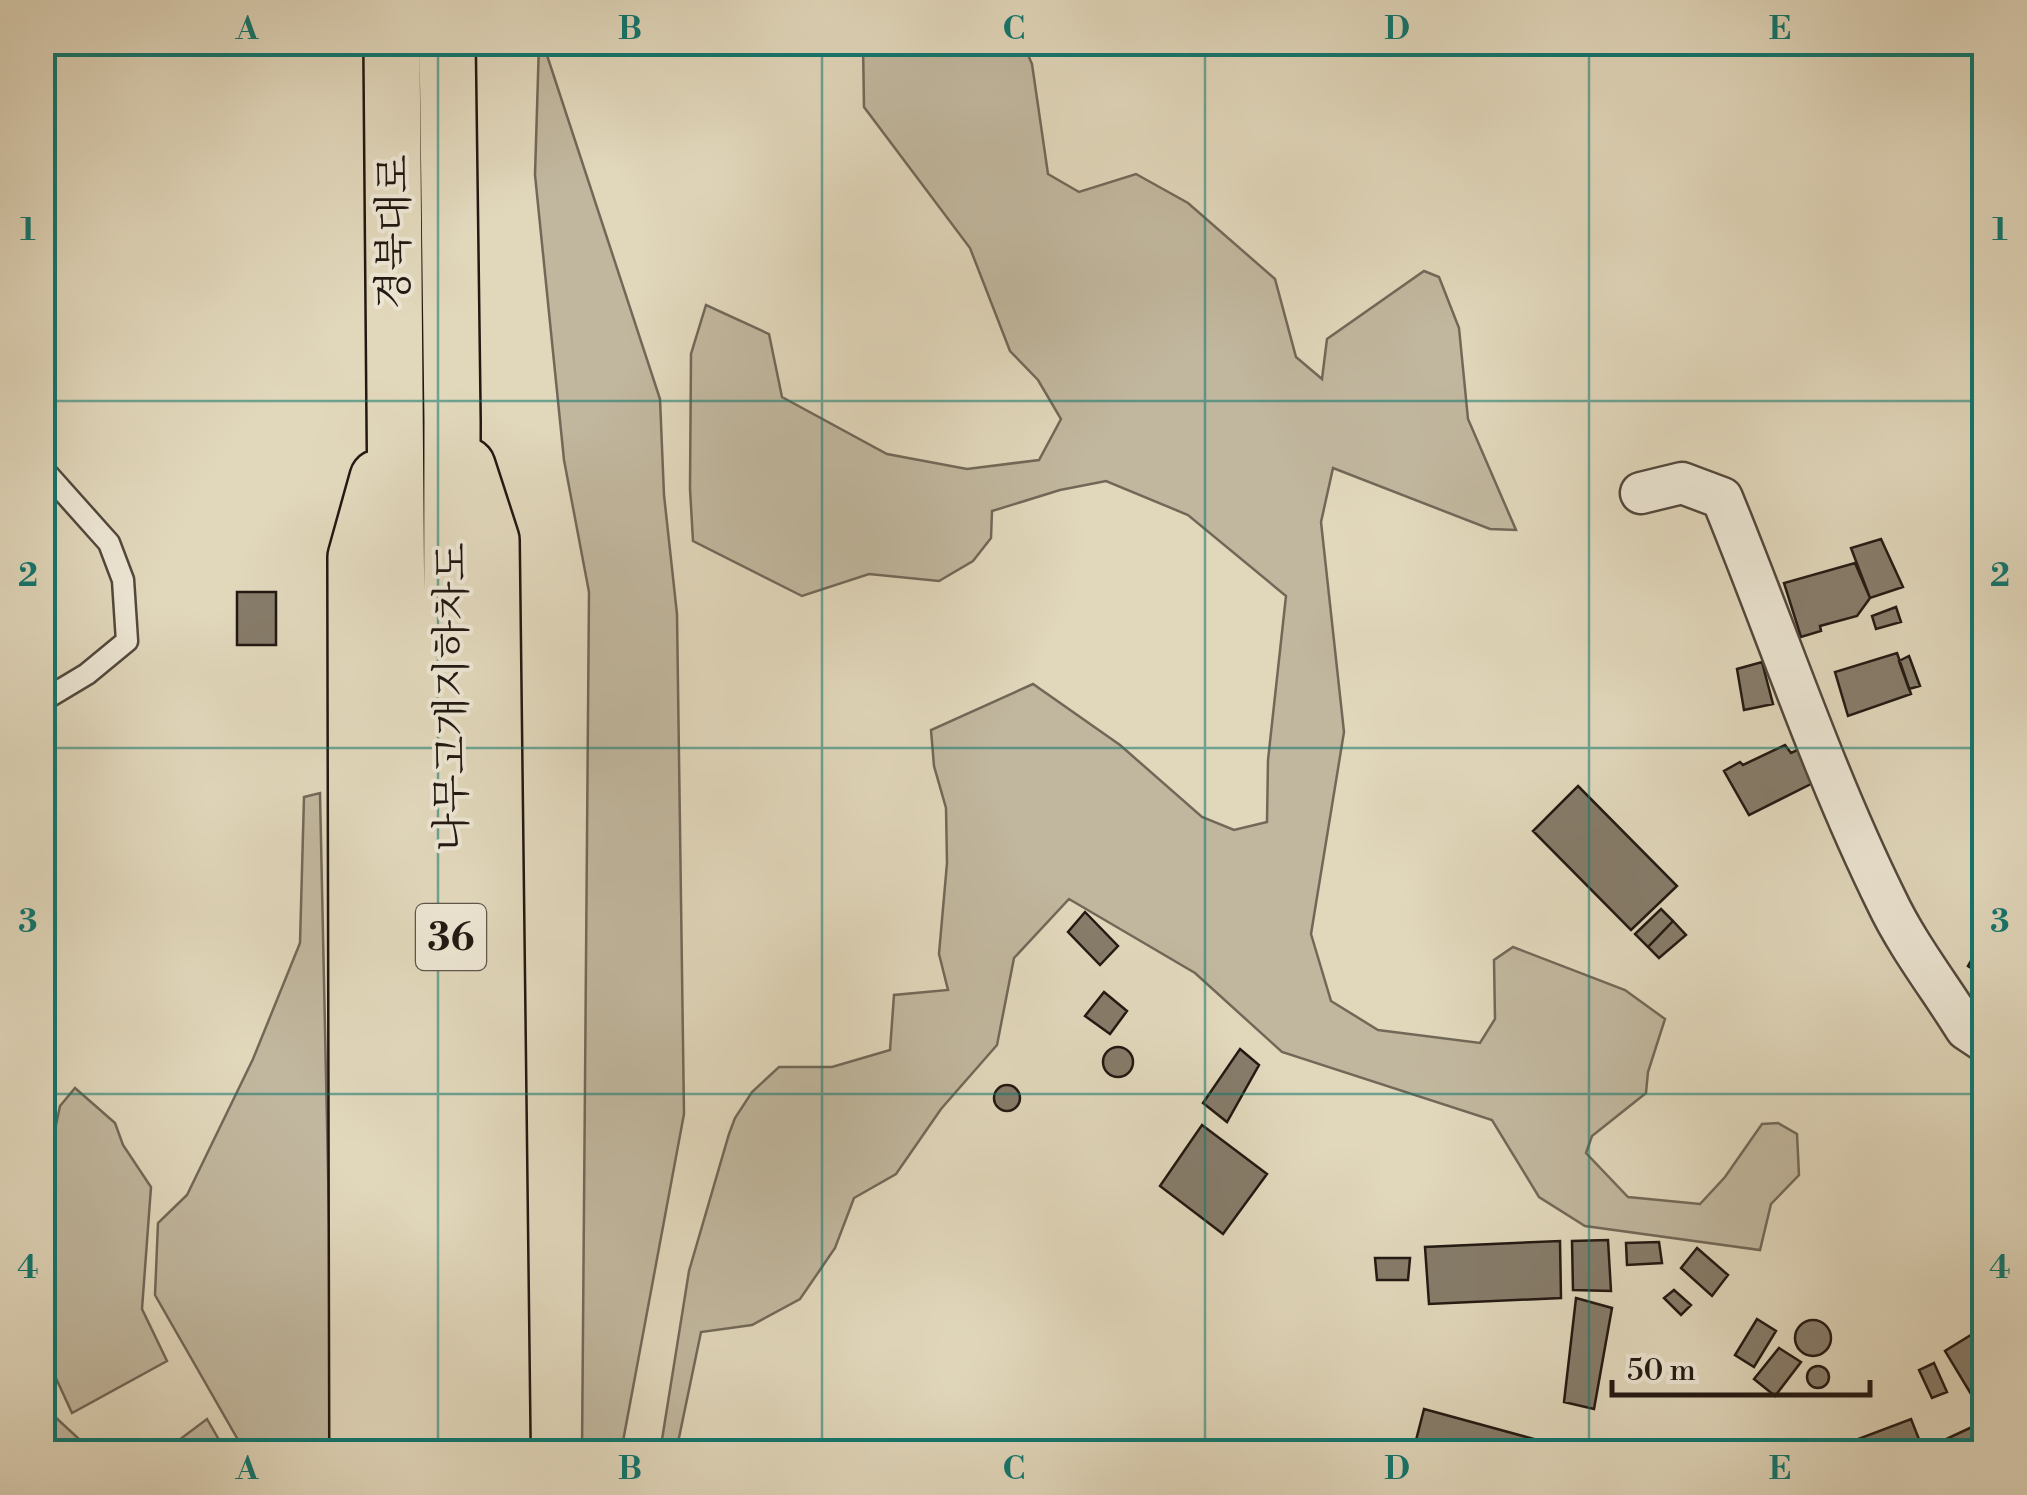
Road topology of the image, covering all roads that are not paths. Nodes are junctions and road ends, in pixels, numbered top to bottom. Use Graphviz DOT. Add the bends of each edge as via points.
graph roads {
  1 [pos="392,42"];
  2 [pos="447,42"];
  3 [pos="452,421"];
  4 [pos="395,422"];
  5 [pos="42,468"];
  6 [pos="1641,493"];
  7 [pos="42,702"];
  8 [pos="1984,1041"];
  9 [pos="358,1452"];
  10 [pos="404,1452"];
  11 [pos="450,1452"];
  12 [pos="502,1452"];
  1 -- 4 [label="highway, 경북대로"];
  2 -- 3 [label="highway, 경북대로"];
  3 -- 11 [label="highway, 나무고개지하차도 / 36"];
  3 -- 12 [label="highway" via="491,540"];
  4 -- 9 [label="highway" via="356,557"];
  4 -- 10 [label="highway, 나무고개지하차도"];
  5 -- 7 [label="lane" via="109,543 123,580 127,640"];
  6 -- 8 [label="street" via="1682,483 1722,498 1814,740 1887,904 1966,1029"];
}
